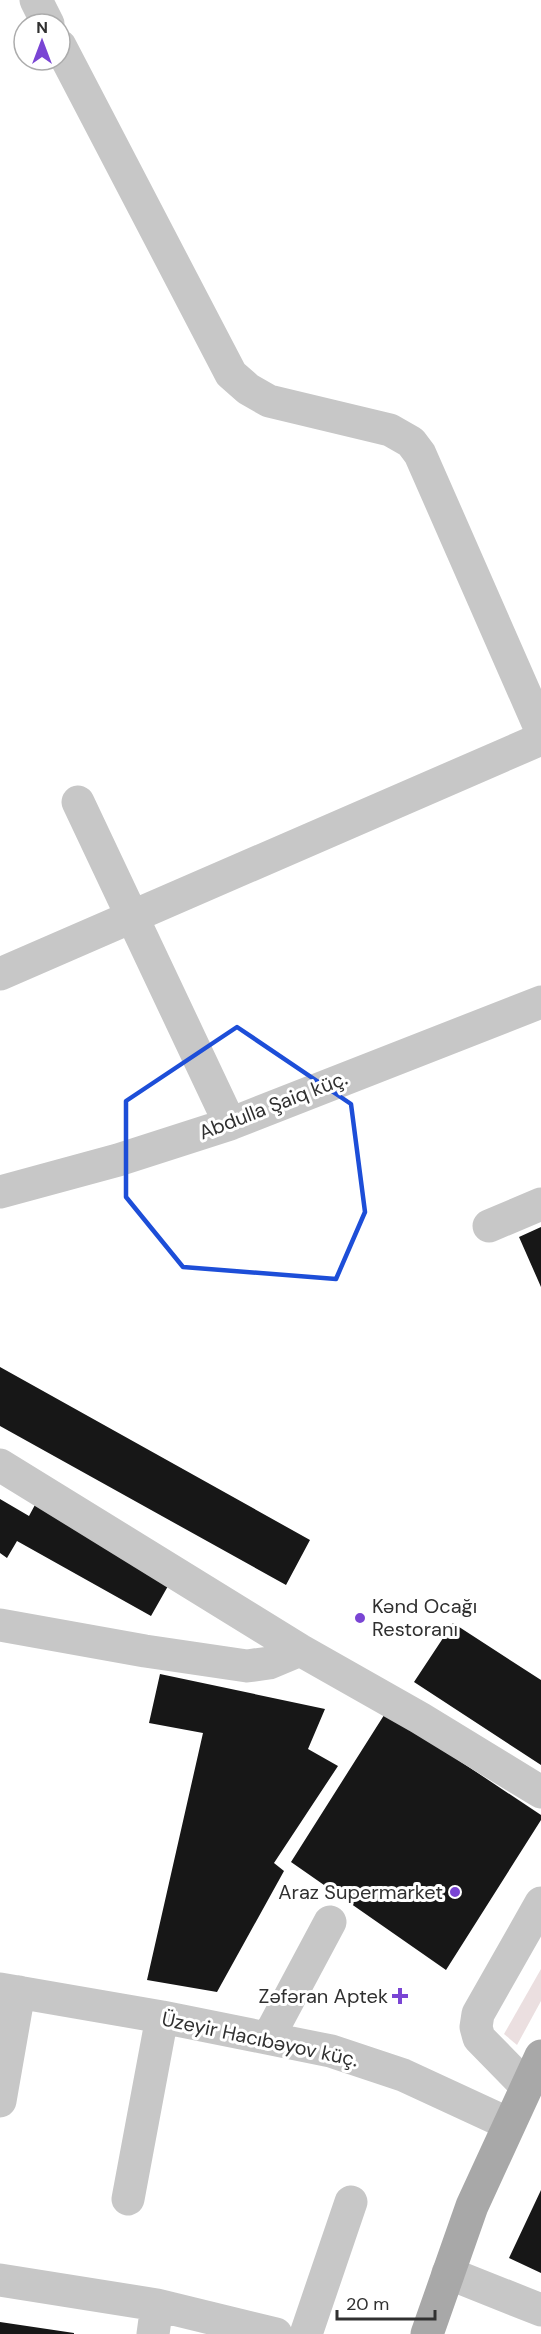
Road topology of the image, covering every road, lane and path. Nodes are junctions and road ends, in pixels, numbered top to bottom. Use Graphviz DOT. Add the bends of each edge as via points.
graph roads {
  1 [pos="72,69"];
  2 [pos="541,730"];
  3 [pos="541,739"];
  4 [pos="78,802"];
  5 [pos="133,917"];
  6 [pos="0,974"];
  7 [pos="541,1002"];
  8 [pos="230,1124"];
  9 [pos="0,1192"];
  10 [pos="541,1204"];
  11 [pos="489,1226"];
  12 [pos="0,1465"];
  13 [pos="0,1625"];
  14 [pos="300,1650"];
  15 [pos="541,1792"];
  16 [pos="541,1903"];
  17 [pos="330,1922"];
  18 [pos="10,1990"];
  19 [pos="162,2017"];
  20 [pos="268,2038"];
  21 [pos="541,2056"];
  22 [pos="526,2086"];
  23 [pos="0,2101"];
  24 [pos="509,2124"];
  25 [pos="128,2199"];
  26 [pos="351,2202"];
  27 [pos="448,2273"];
  28 [pos="0,2280"];
  29 [pos="541,2310"];
  30 [pos="155,2320"];
  31 [pos="276,2334"];
  32 [pos="306,2334"];
  33 [pos="427,2334"];
  1 -- 2 [label="street" via="231,374 269,400 390,430 411,442 420,454"];
  3 -- 5 [label="street"];
  4 -- 5 [label="street"];
  5 -- 6 [label="street"];
  5 -- 8 [label="street"];
  7 -- 8 [label="street, Abdulla Şaiq küç."];
  8 -- 9 [label="street, Abdulla Şaiq küç."];
  10 -- 11 [label="street"];
  12 -- 14 [label="street"];
  13 -- 14 [label="street" via="247,1666 269,1663"];
  14 -- 15 [label="street"];
  16 -- 22 [label="street" via="478,2014 476,2027 479,2038"];
  17 -- 20 [label="street"];
  18 -- 19 [label="street, Üzeyir Hacıbəyov küç."];
  18 -- 23 [label="street"];
  19 -- 20 [label="street, Üzeyir Hacıbəyov küç."];
  19 -- 25 [label="street"];
  20 -- 24 [label="street, Üzeyir Hacıbəyov küç." via="331,2050 403,2075"];
  21 -- 22 [label="main road"];
  22 -- 24 [label="main road"];
  24 -- 27 [label="main road" via="472,2206"];
  26 -- 32 [label="street"];
  27 -- 29 [label="street"];
  27 -- 33 [label="main road"];
  28 -- 30 [label="street"];
  30 -- 31 [label="street"];
}
